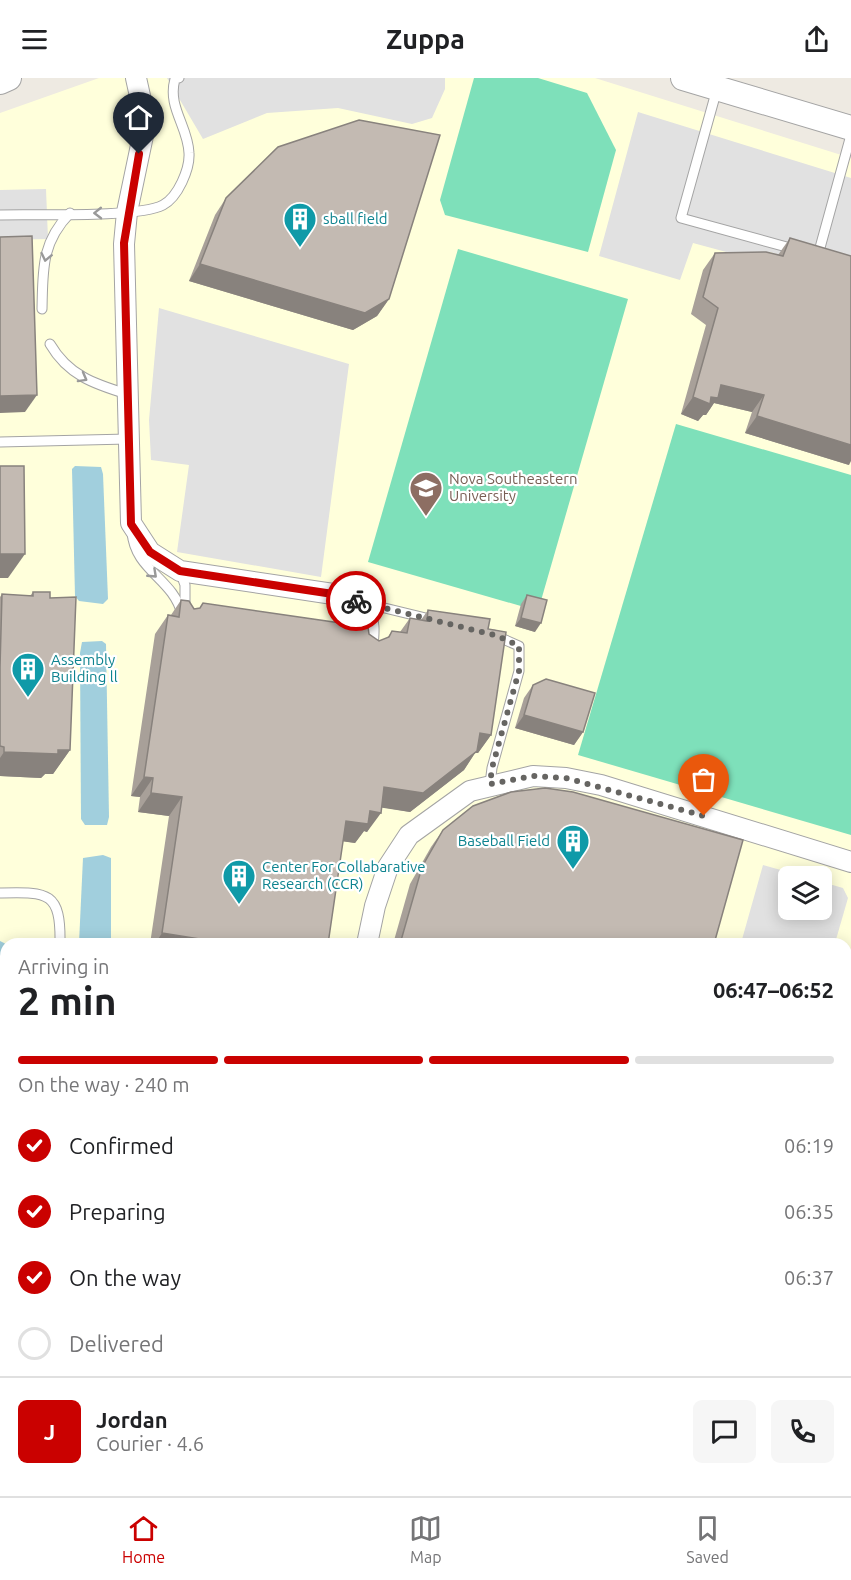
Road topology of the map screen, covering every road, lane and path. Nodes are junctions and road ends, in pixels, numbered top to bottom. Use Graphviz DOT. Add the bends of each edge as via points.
graph roads {
  1 [pos="9,78"];
  2 [pos="136,78"];
  3 [pos="179,78"];
  4 [pos="683,78"];
  5 [pos="0,82"];
  6 [pos="717,88"];
  7 [pos="851,128"];
  8 [pos="851,135"];
  9 [pos="127,212"];
  10 [pos="70,213"];
  11 [pos="0,215"];
  12 [pos="818,255"];
  13 [pos="829,258"];
  14 [pos="42,309"];
  15 [pos="50,344"];
  16 [pos="127,394"];
  17 [pos="128,439"];
  18 [pos="0,442"];
  19 [pos="131,524"];
  20 [pos="180,571"];
  21 [pos="354,600"];
  22 [pos="443,622"];
  23 [pos="487,633"];
  24 [pos="367,648"];
  25 [pos="490,784"];
  26 [pos="851,862"];
  27 [pos="0,893"];
  28 [pos="60,938"];
  29 [pos="369,938"];
  1 -- 5 [label="street"];
  2 -- 9 [label="street" via="144,131"];
  3 -- 9 [label="lane" via="171,93 189,145 188,165 165,204 148,211"];
  4 -- 6 [label="street"];
  6 -- 7 [label="street"];
  6 -- 12 [label="lane" via="681,218"];
  8 -- 12 [label="lane"];
  9 -- 10 [label="lane, one-way"];
  9 -- 16 [label="street"];
  10 -- 11 [label="lane"];
  10 -- 14 [label="lane, one-way" via="53,232 44,258"];
  12 -- 13 [label="lane"];
  15 -- 16 [label="lane, one-way" via="80,378"];
  16 -- 17 [label="street"];
  17 -- 18 [label="lane"];
  17 -- 19 [label="street"];
  19 -- 20 [label="street" via="150,552"];
  19 -- 20 [label="lane, one-way" via="133,548 179,602 183,621 186,593"];
  20 -- 21 [label="street"];
  21 -- 22 [label="lane"];
  21 -- 24 [label="street" via="365,612 370,626"];
  23 -- 25 [label="lane" via="519,646 519,671"];
  25 -- 26 [label="street" via="533,776 566,778"];
  25 -- 29 [label="street" via="470,791 409,834 388,867"];
  27 -- 28 [label="lane" via="29,892 49,898 59,910"];
}
